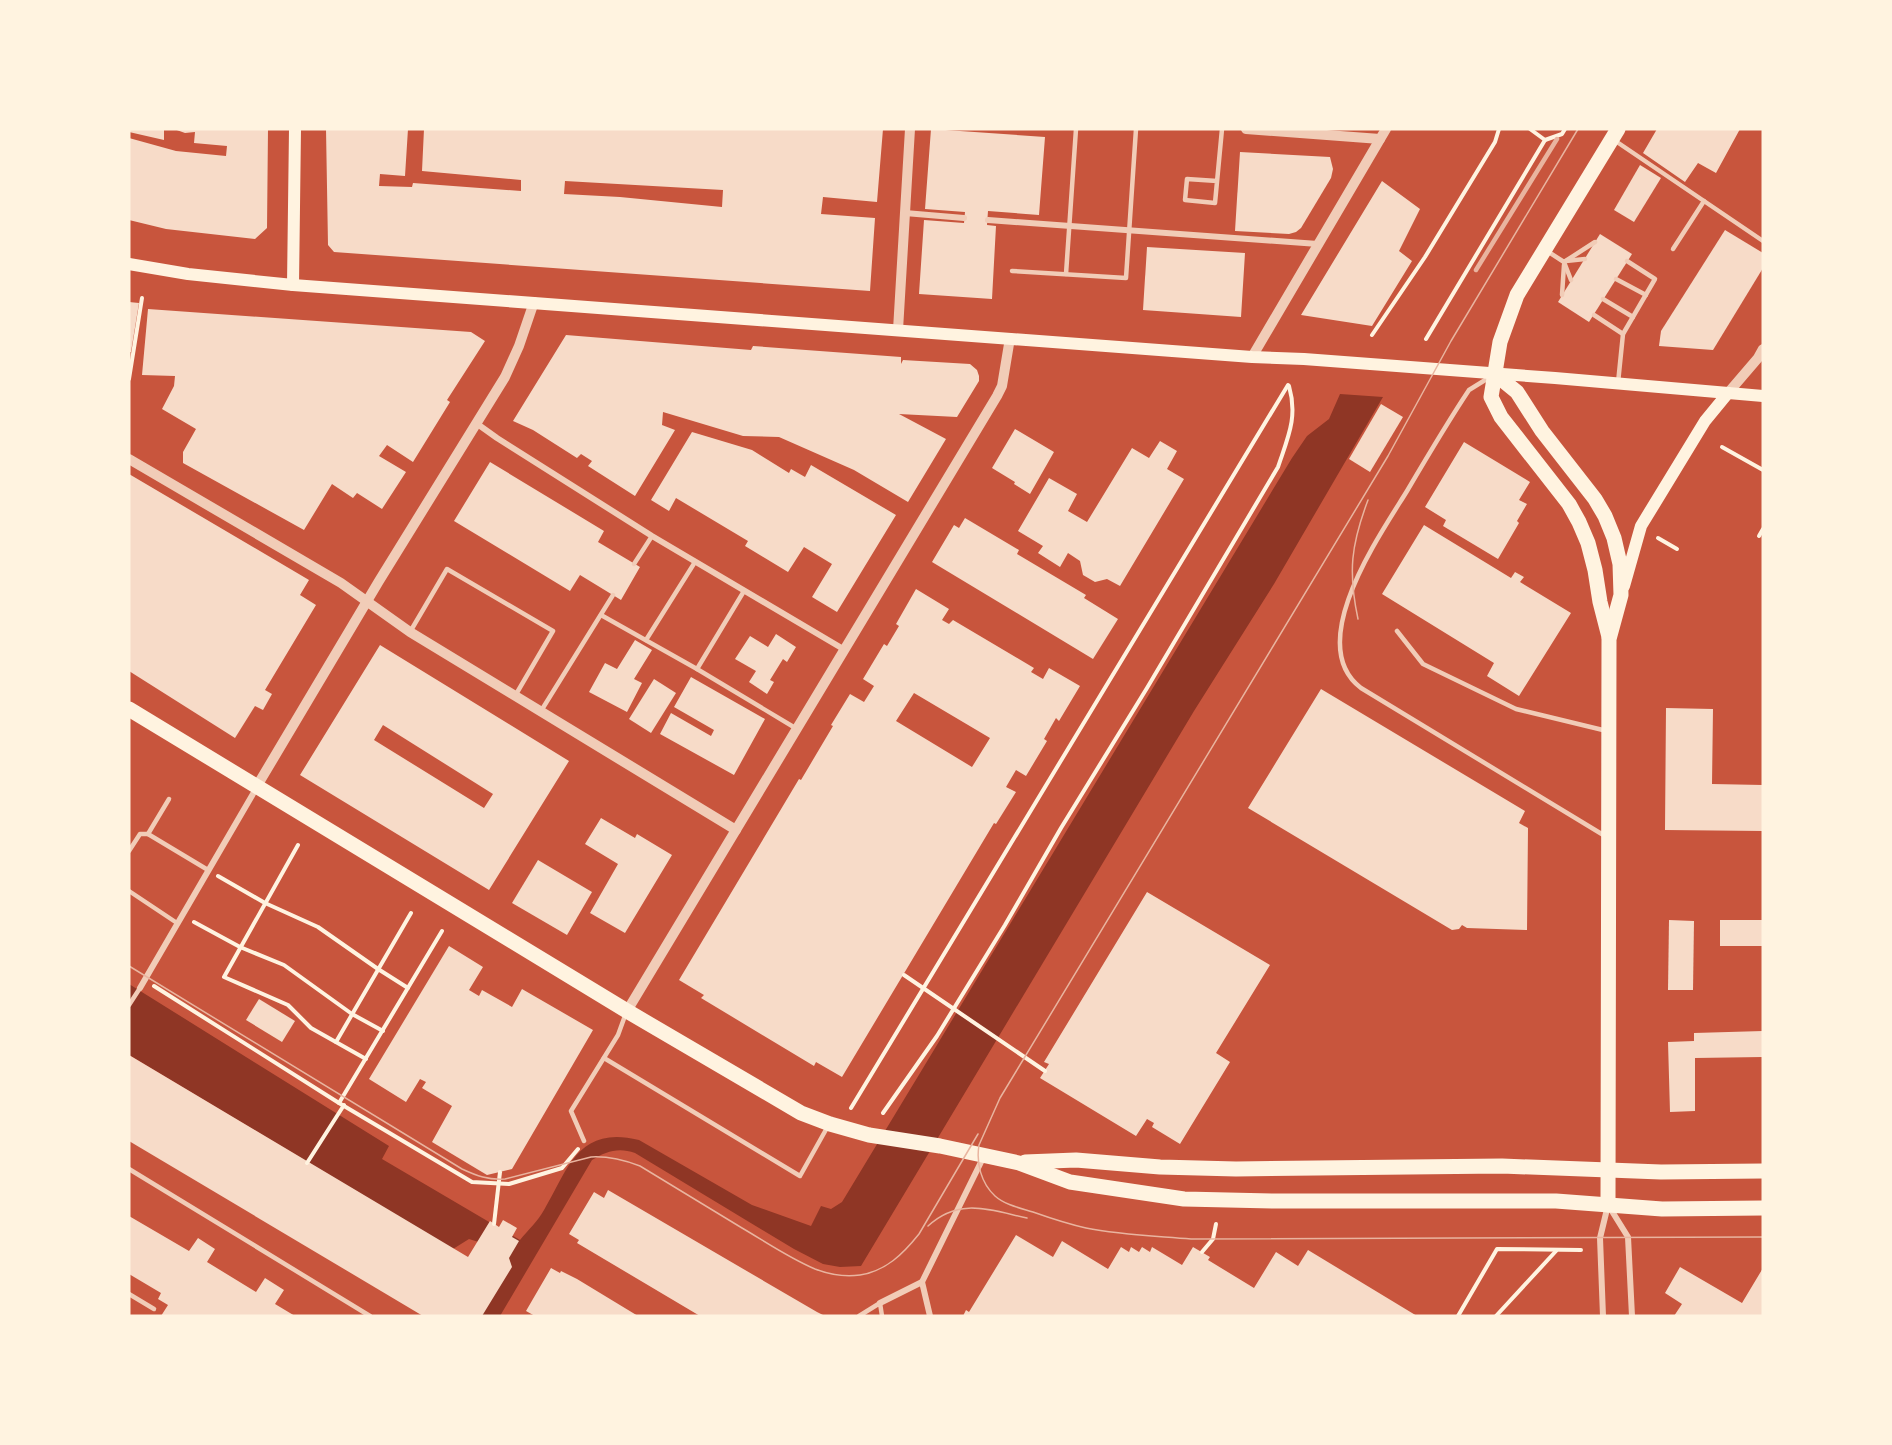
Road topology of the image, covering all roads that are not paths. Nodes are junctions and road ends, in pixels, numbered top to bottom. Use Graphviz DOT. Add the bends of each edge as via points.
graph roads {
  1 [pos="295,129"];
  2 [pos="910,129"];
  3 [pos="1076,129"];
  4 [pos="1136,129"];
  5 [pos="1222,129"];
  6 [pos="1246,129"];
  7 [pos="1386,129"];
  8 [pos="1615,134"];
  9 [pos="1380,139"];
  10 [pos="1217,181"];
  11 [pos="1704,201"];
  12 [pos="905,213"];
  13 [pos="964,218"];
  14 [pos="988,220"];
  15 [pos="1069,228"];
  16 [pos="1129,231"];
  17 [pos="1763,241"];
  18 [pos="1595,242"];
  19 [pos="1318,244"];
  20 [pos="1673,249"];
  21 [pos="1544,250"];
  22 [pos="1585,259"];
  23 [pos="1627,261"];
  24 [pos="1564,262"];
  25 [pos="129,264"];
  26 [pos="1012,271"];
  27 [pos="1066,274"];
  28 [pos="1616,279"];
  29 [pos="1572,280"];
  30 [pos="294,285"];
  31 [pos="1562,295"];
  32 [pos="1646,295"];
  33 [pos="1603,299"];
  34 [pos="534,302"];
  35 [pos="1594,315"];
  36 [pos="1633,317"];
  37 [pos="898,330"];
  38 [pos="1623,334"];
  39 [pos="1010,338"];
  40 [pos="1763,350"];
  41 [pos="1252,357"];
  42 [pos="1495,374"];
  43 [pos="1618,383"];
  44 [pos="1728,393"];
  45 [pos="1763,396"];
  46 [pos="476,423"];
  47 [pos="129,459"];
  48 [pos="652,536"];
  49 [pos="695,562"];
  50 [pos="634,564"];
  51 [pos="744,591"];
  52 [pos="613,595"];
  53 [pos="1621,595"];
  54 [pos="367,602"];
  55 [pos="601,615"];
  56 [pos="1397,631"];
  57 [pos="410,632"];
  58 [pos="1610,639"];
  59 [pos="646,640"];
  60 [pos="844,650"];
  61 [pos="697,669"];
  62 [pos="515,696"];
  63 [pos="129,709"];
  64 [pos="541,711"];
  65 [pos="797,729"];
  66 [pos="1609,732"];
  67 [pos="257,786"];
  68 [pos="169,799"];
  69 [pos="736,830"];
  70 [pos="148,834"];
  71 [pos="1610,839"];
  72 [pos="129,851"];
  73 [pos="208,870"];
  74 [pos="129,891"];
  75 [pos="177,922"];
  76 [pos="140,988"];
  77 [pos="129,1005"];
  78 [pos="627,1011"];
  79 [pos="604,1058"];
  80 [pos="830,1124"];
  81 [pos="584,1141"];
  82 [pos="985,1154"];
  83 [pos="1019,1163"];
  84 [pos="129,1169"];
  85 [pos="1607,1169"];
  86 [pos="1763,1171"];
  87 [pos="1608,1205"];
  88 [pos="1763,1208"];
  89 [pos="921,1282"];
  90 [pos="129,1294"];
  91 [pos="880,1303"];
  92 [pos="154,1309"];
  93 [pos="370,1316"];
  94 [pos="859,1316"];
  95 [pos="882,1316"];
  96 [pos="930,1316"];
  97 [pos="1603,1316"];
  98 [pos="1632,1316"];
  1 -- 30 [label="main road"];
  2 -- 12 [label="street"];
  3 -- 15 [label="lane"];
  4 -- 16 [label="lane"];
  5 -- 10 [label="lane"];
  6 -- 9 [label="street"];
  7 -- 9 [label="street"];
  8 -- 11 [label="lane"];
  8 -- 21 [label="main road"];
  9 -- 19 [label="street"];
  10 -- 10 [label="lane" via="1215,203 1185,200 1187,179"];
  11 -- 17 [label="lane"];
  11 -- 20 [label="lane"];
  12 -- 13 [label="street"];
  12 -- 37 [label="street"];
  14 -- 15 [label="street"];
  15 -- 16 [label="street"];
  15 -- 27 [label="lane"];
  16 -- 19 [label="street"];
  16 -- 27 [label="lane" via="1126,278"];
  18 -- 24 [label="lane"];
  19 -- 41 [label="street"];
  21 -- 24 [label="lane"];
  21 -- 42 [label="main road" via="1516,295 1500,342"];
  22 -- 24 [label="lane"];
  23 -- 32 [label="lane" via="1655,279"];
  24 -- 29 [label="lane"];
  24 -- 31 [label="lane"];
  25 -- 30 [label="main road"];
  26 -- 27 [label="lane"];
  28 -- 32 [label="lane"];
  30 -- 34 [label="main road"];
  32 -- 36 [label="lane"];
  33 -- 36 [label="lane"];
  34 -- 37 [label="main road"];
  34 -- 46 [label="street" via="505,377"];
  35 -- 38 [label="lane"];
  36 -- 38 [label="lane"];
  37 -- 39 [label="main road"];
  38 -- 43 [label="lane"];
  39 -- 41 [label="main road"];
  39 -- 60 [label="street" via="998,396"];
  40 -- 44 [label="street"];
  41 -- 42 [label="main road"];
  42 -- 43 [label="main road"];
  42 -- 53 [label="main road" via="1517,392 1605,516 1620,564"];
  42 -- 58 [label="main road" via="1491,397 1501,417 1579,522 1588,543"];
  42 -- 71 [label="lane" via="1469,390 1362,566 1343,617 1340,645 1344,667 1361,688"];
  43 -- 44 [label="main road"];
  44 -- 45 [label="main road"];
  44 -- 53 [label="main road" via="1705,421 1641,526"];
  46 -- 48 [label="street"];
  46 -- 54 [label="street"];
  47 -- 54 [label="street"];
  48 -- 49 [label="street"];
  48 -- 50 [label="lane"];
  49 -- 51 [label="street"];
  49 -- 59 [label="lane"];
  51 -- 60 [label="street"];
  51 -- 61 [label="lane"];
  52 -- 55 [label="lane"];
  53 -- 58 [label="main road"];
  54 -- 57 [label="street"];
  54 -- 67 [label="street"];
  55 -- 59 [label="lane"];
  55 -- 64 [label="lane"];
  56 -- 66 [label="lane" via="1423,663 1516,709"];
  57 -- 62 [label="street"];
  57 -- 62 [label="lane" via="447,569 553,631"];
  58 -- 66 [label="main road"];
  59 -- 61 [label="lane"];
  60 -- 65 [label="street"];
  61 -- 65 [label="lane"];
  62 -- 64 [label="street"];
  63 -- 67 [label="main road"];
  64 -- 69 [label="street"];
  65 -- 69 [label="street"];
  66 -- 71 [label="main road"];
  67 -- 73 [label="street"];
  67 -- 78 [label="main road"];
  68 -- 70 [label="lane"];
  69 -- 78 [label="street"];
  70 -- 72 [label="lane" via="140,834"];
  70 -- 73 [label="lane"];
  71 -- 85 [label="main road"];
  73 -- 75 [label="street"];
  74 -- 75 [label="lane"];
  75 -- 76 [label="street"];
  76 -- 77 [label="lane"];
  78 -- 79 [label="lane"];
  78 -- 80 [label="main road" via="801,1113"];
  79 -- 80 [label="lane" via="800,1176"];
  79 -- 81 [label="lane" via="570,1111"];
  80 -- 82 [label="main road" via="868,1135"];
  82 -- 83 [label="main road"];
  82 -- 89 [label="street"];
  83 -- 85 [label="main road" via="1076,1160 1236,1169"];
  83 -- 87 [label="main road" via="1070,1182 1184,1199 1556,1201"];
  84 -- 93 [label="lane"];
  85 -- 86 [label="main road"];
  85 -- 87 [label="main road"];
  87 -- 88 [label="main road"];
  87 -- 97 [label="street" via="1599,1238"];
  87 -- 98 [label="street" via="1628,1237"];
  89 -- 91 [label="street"];
  89 -- 96 [label="street"];
  90 -- 92 [label="lane"];
  91 -- 94 [label="lane"];
  91 -- 95 [label="lane"];
}
